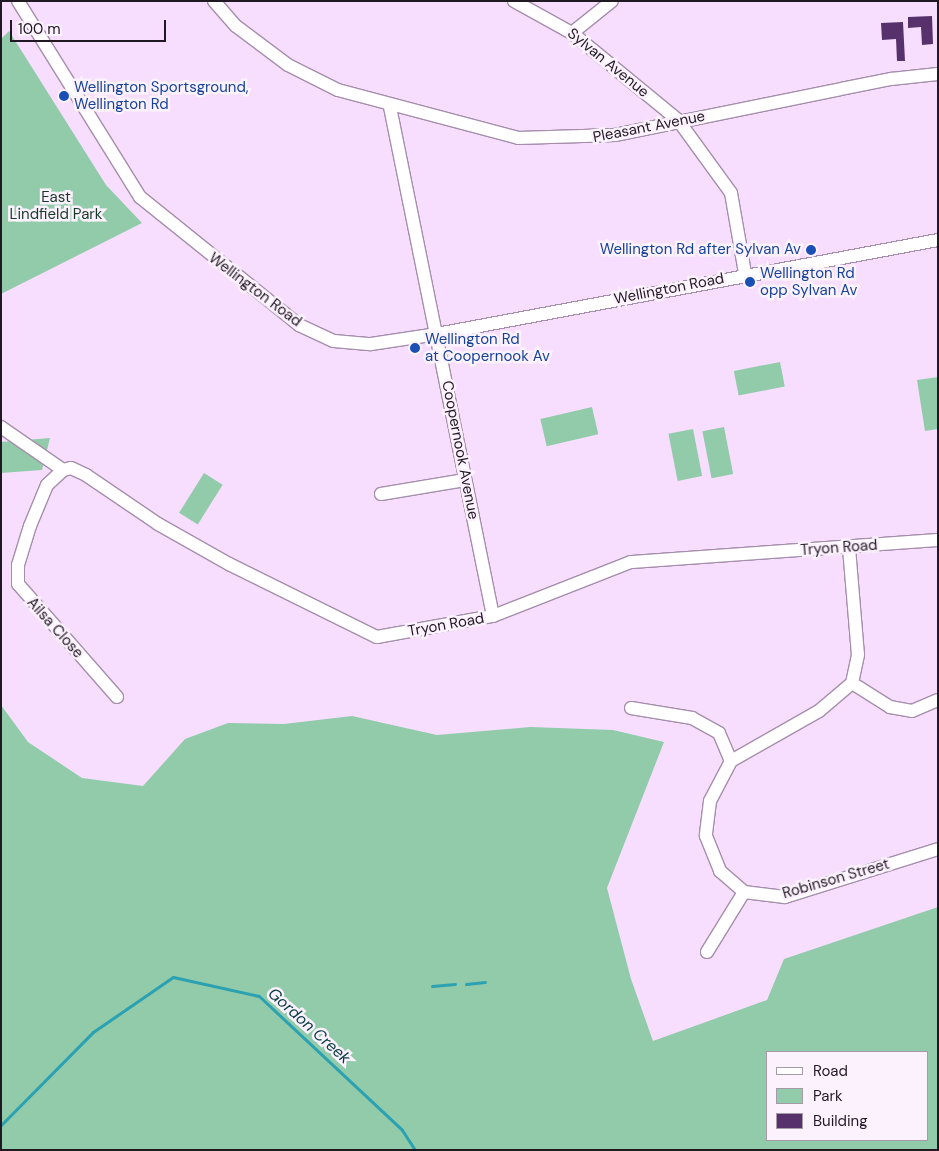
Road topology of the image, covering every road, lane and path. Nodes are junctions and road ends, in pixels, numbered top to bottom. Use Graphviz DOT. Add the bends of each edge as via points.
graph roads {
  1 [pos="18,1"];
  2 [pos="214,1"];
  3 [pos="514,1"];
  4 [pos="612,1"];
  5 [pos="572,32"];
  6 [pos="938,74"];
  7 [pos="390,108"];
  8 [pos="678,120"];
  9 [pos="938,240"];
  10 [pos="745,273"];
  11 [pos="437,334"];
  12 [pos="1,427"];
  13 [pos="63,470"];
  14 [pos="465,480"];
  15 [pos="381,494"];
  16 [pos="938,540"];
  17 [pos="849,548"];
  18 [pos="493,616"];
  19 [pos="852,683"];
  20 [pos="117,697"];
  21 [pos="938,700"];
  22 [pos="631,708"];
  23 [pos="731,761"];
  24 [pos="938,849"];
  25 [pos="744,892"];
  26 [pos="707,952"];
  1 -- 11 [label="street, Wellington Road" via="132,188 245,284 299,325 334,341 370,344"];
  2 -- 7 [label="street, Pleasant Avenue" via="236,26 288,65 338,90"];
  3 -- 5 [label="street, Sylvan Avenue"];
  4 -- 5 [label="street"];
  5 -- 8 [label="street, Sylvan Avenue"];
  6 -- 8 [label="street, Pleasant Avenue" via="891,79"];
  7 -- 8 [label="street, Pleasant Avenue" via="538,140 584,140"];
  7 -- 11 [label="street, Coopernook Avenue"];
  8 -- 10 [label="street, Sylvan Avenue" via="731,193"];
  9 -- 10 [label="street, Wellington Road"];
  10 -- 11 [label="street, Wellington Road"];
  11 -- 14 [label="street, Coopernook Avenue"];
  12 -- 13 [label="street, Tryon Road"];
  13 -- 18 [label="street, Tryon Road" via="71,468 86,474 221,559 377,637"];
  13 -- 20 [label="street, Ailsa Close" via="47,485 24,543 18,584"];
  14 -- 15 [label="street"];
  14 -- 18 [label="street, Coopernook Avenue"];
  16 -- 17 [label="street, Tryon Road"];
  17 -- 18 [label="street, Tryon Road" via="631,562"];
  17 -- 19 [label="street" via="858,655"];
  19 -- 21 [label="street" via="890,707 912,711"];
  19 -- 23 [label="street" via="819,711"];
  22 -- 23 [label="street" via="692,718 719,733"];
  23 -- 25 [label="street" via="710,801 706,836 720,871"];
  24 -- 25 [label="street, Robinson Street" via="784,897"];
  25 -- 26 [label="street"];
}
